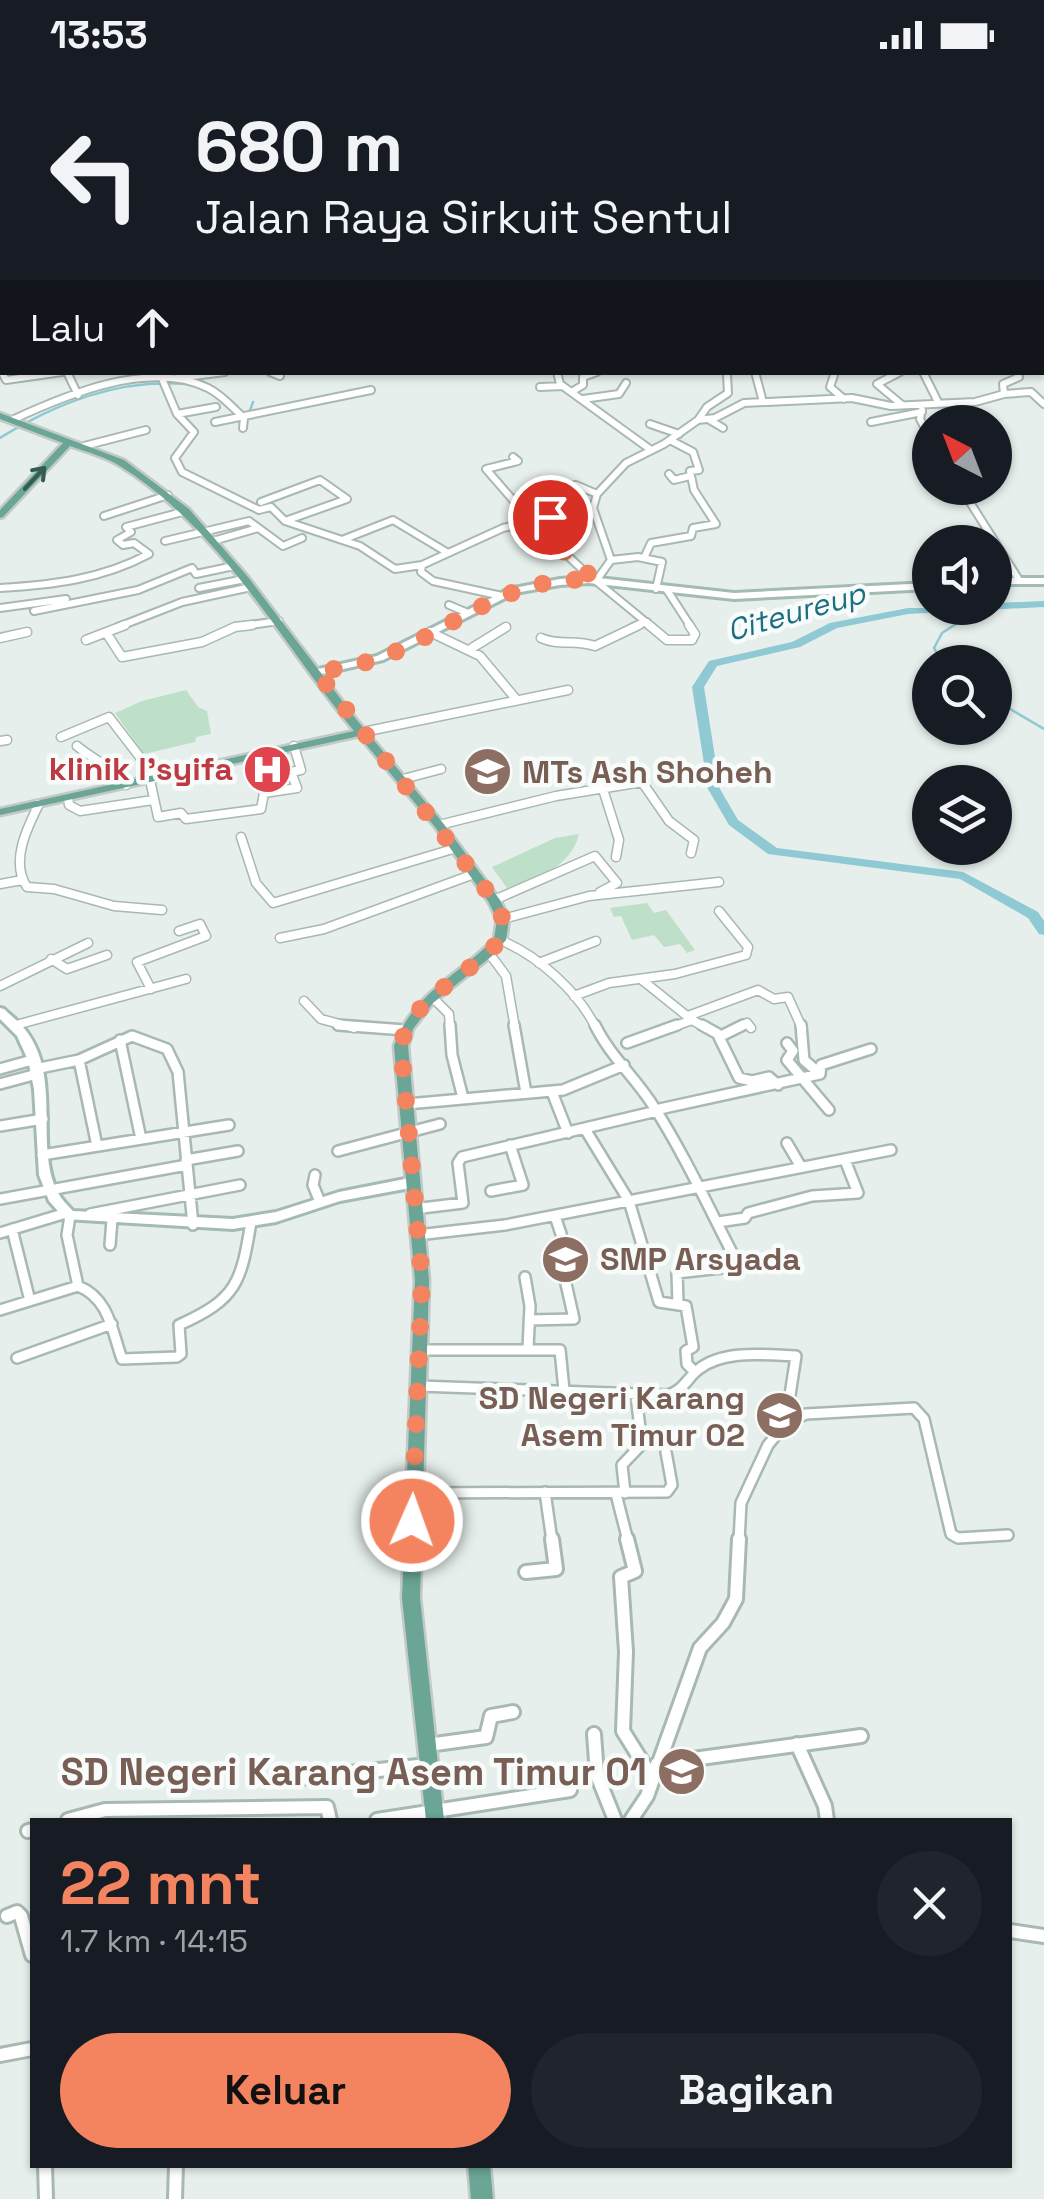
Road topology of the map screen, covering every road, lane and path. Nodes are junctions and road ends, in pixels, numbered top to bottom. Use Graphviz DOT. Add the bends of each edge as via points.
graph roads {
  1 [pos="66,375"];
  2 [pos="205,375"];
  3 [pos="557,375"];
  4 [pos="589,375"];
  5 [pos="727,375"];
  6 [pos="756,375"];
  7 [pos="834,375"];
  8 [pos="895,375"];
  9 [pos="924,375"];
  10 [pos="1018,375"];
  11 [pos="4,376"];
  12 [pos="165,381"];
  13 [pos="626,384"];
  14 [pos="563,386"];
  15 [pos="540,387"];
  16 [pos="10,388"];
  17 [pos="370,390"];
  18 [pos="573,391"];
  19 [pos="78,394"];
  20 [pos="1004,394"];
  21 [pos="844,399"];
  22 [pos="583,400"];
  23 [pos="763,402"];
  24 [pos="921,402"];
  25 [pos="938,402"];
  26 [pos="901,404"];
  27 [pos="1044,404"];
  28 [pos="921,405"];
  29 [pos="216,407"];
  30 [pos="177,414"];
  31 [pos="912,414"];
  32 [pos="240,416"];
  33 [pos="6,419"];
  34 [pos="708,419"];
  35 [pos="698,420"];
  36 [pos="215,422"];
  37 [pos="872,422"];
  38 [pos="650,424"];
  39 [pos="243,428"];
  40 [pos="723,428"];
  41 [pos="146,430"];
  42 [pos="679,434"];
  43 [pos="670,440"];
  44 [pos="70,441"];
  45 [pos="84,446"];
  46 [pos="651,450"];
  47 [pos="513,457"];
  48 [pos="670,474"];
  49 [pos="690,476"];
  50 [pos="597,494"];
  51 [pos="168,495"];
  52 [pos="514,499"];
  53 [pos="261,502"];
  54 [pos="554,504"];
  55 [pos="972,505"];
  56 [pos="593,508"];
  57 [pos="186,511"];
  58 [pos="562,514"];
  59 [pos="0,515"];
  60 [pos="104,516"];
  61 [pos="531,521"];
  62 [pos="285,522"];
  63 [pos="329,526"];
  64 [pos="258,528"];
  65 [pos="205,531"];
  66 [pos="318,534"];
  67 [pos="302,538"];
  68 [pos="342,540"];
  69 [pos="165,541"];
  70 [pos="213,541"];
  71 [pos="448,552"];
  72 [pos="644,558"];
  73 [pos="611,560"];
  74 [pos="422,565"];
  75 [pos="234,566"];
  76 [pos="597,580"];
  77 [pos="1019,580"];
  78 [pos="1044,580"];
  79 [pos="1012,581"];
  80 [pos="248,583"];
  81 [pos="912,587"];
  82 [pos="0,588"];
  83 [pos="198,588"];
  84 [pos="661,589"];
  85 [pos="502,596"];
  86 [pos="80,600"];
  87 [pos="449,606"];
  88 [pos="0,608"];
  89 [pos="34,611"];
  90 [pos="468,613"];
  91 [pos="279,621"];
  92 [pos="647,622"];
  93 [pos="506,627"];
  94 [pos="27,632"];
  95 [pos="429,633"];
  96 [pos="107,634"];
  97 [pos="0,638"];
  98 [pos="541,638"];
  99 [pos="86,640"];
  100 [pos="472,648"];
  101 [pos="317,672"];
  102 [pos="568,690"];
  103 [pos="515,700"];
  104 [pos="358,726"];
  105 [pos="61,737"];
  106 [pos="77,746"];
  107 [pos="294,746"];
  108 [pos="441,769"];
  109 [pos="153,779"];
  110 [pos="402,779"];
  111 [pos="126,785"];
  112 [pos="602,786"];
  113 [pos="68,798"];
  114 [pos="153,800"];
  115 [pos="39,804"];
  116 [pos="0,812"];
  117 [pos="439,825"];
  118 [pos="241,837"];
  119 [pos="456,848"];
  120 [pos="691,853"];
  121 [pos="616,858"];
  122 [pos="474,874"];
  123 [pos="22,880"];
  124 [pos="719,882"];
  125 [pos="0,884"];
  126 [pos="602,894"];
  127 [pos="494,900"];
  128 [pos="162,910"];
  129 [pos="719,911"];
  130 [pos="503,919"];
  131 [pos="180,930"];
  132 [pos="280,938"];
  133 [pos="500,940"];
  134 [pos="596,940"];
  135 [pos="88,943"];
  136 [pos="489,953"];
  137 [pos="107,955"];
  138 [pos="51,960"];
  139 [pos="539,963"];
  140 [pos="186,979"];
  141 [pos="642,980"];
  142 [pos="0,986"];
  143 [pos="151,989"];
  144 [pos="574,996"];
  145 [pos="433,998"];
  146 [pos="304,1001"];
  147 [pos="5,1018"];
  148 [pos="690,1018"];
  149 [pos="751,1028"];
  150 [pos="405,1030"];
  151 [pos="718,1034"];
  152 [pos="120,1040"];
  153 [pos="627,1043"];
  154 [pos="787,1043"];
  155 [pos="871,1049"];
  156 [pos="79,1060"];
  157 [pos="624,1065"];
  158 [pos="35,1068"];
  159 [pos="0,1069"];
  160 [pos="820,1074"];
  161 [pos="804,1078"];
  162 [pos="0,1084"];
  163 [pos="778,1084"];
  164 [pos="552,1092"];
  165 [pos="526,1093"];
  166 [pos="463,1098"];
  167 [pos="406,1104"];
  168 [pos="656,1110"];
  169 [pos="829,1110"];
  170 [pos="43,1119"];
  171 [pos="440,1124"];
  172 [pos="230,1125"];
  173 [pos="0,1126"];
  174 [pos="408,1128"];
  175 [pos="586,1130"];
  176 [pos="183,1132"];
  177 [pos="568,1133"];
  178 [pos="141,1139"];
  179 [pos="787,1143"];
  180 [pos="510,1145"];
  181 [pos="97,1146"];
  182 [pos="891,1150"];
  183 [pos="238,1151"];
  184 [pos="338,1151"];
  185 [pos="42,1156"];
  186 [pos="845,1160"];
  187 [pos="186,1163"];
  188 [pos="802,1167"];
  189 [pos="315,1175"];
  190 [pos="410,1182"];
  191 [pos="240,1185"];
  192 [pos="699,1186"];
  193 [pos="50,1188"];
  194 [pos="492,1191"];
  195 [pos="190,1194"];
  196 [pos="0,1200"];
  197 [pos="629,1201"];
  198 [pos="320,1202"];
  199 [pos="414,1209"];
  200 [pos="68,1214"];
  201 [pos="90,1214"];
  202 [pos="555,1216"];
  203 [pos="112,1220"];
  204 [pos="250,1222"];
  205 [pos="718,1222"];
  206 [pos="193,1225"];
  207 [pos="12,1229"];
  208 [pos="0,1233"];
  209 [pos="560,1234"];
  210 [pos="417,1235"];
  211 [pos="110,1245"];
  212 [pos="562,1266"];
  213 [pos="525,1277"];
  214 [pos="78,1286"];
  215 [pos="30,1301"];
  216 [pos="678,1304"];
  217 [pos="0,1310"];
  218 [pos="529,1320"];
  219 [pos="112,1324"];
  220 [pos="528,1348"];
  221 [pos="420,1350"];
  222 [pos="17,1358"];
  223 [pos="695,1372"];
  224 [pos="418,1386"];
  225 [pos="564,1390"];
  226 [pos="636,1396"];
  227 [pos="785,1424"];
  228 [pos="666,1452"];
  229 [pos="545,1492"];
  230 [pos="414,1493"];
  231 [pos="620,1494"];
  232 [pos="1008,1535"];
  233 [pos="526,1572"];
  234 [pos="514,1712"];
  235 [pos="594,1734"];
  236 [pos="861,1736"];
  237 [pos="797,1744"];
  238 [pos="426,1746"];
  239 [pos="658,1764"];
  240 [pos="428,1765"];
  241 [pos="300,1778"];
  242 [pos="653,1778"];
  243 [pos="570,1790"];
  244 [pos="435,1816"];
  245 [pos="75,1818"];
  246 [pos="330,1818"];
  247 [pos="406,1818"];
  248 [pos="614,1818"];
  249 [pos="633,1818"];
  250 [pos="826,1818"];
  251 [pos="7,1916"];
  252 [pos="1012,1931"];
  253 [pos="1044,1936"];
  254 [pos="30,1948"];
  255 [pos="30,2050"];
  256 [pos="0,2055"];
  257 [pos="44,2168"];
  258 [pos="176,2168"];
  259 [pos="479,2168"];
  260 [pos="46,2199"];
  261 [pos="175,2199"];
  262 [pos="482,2199"];
  1 -- 19 [label="street"];
  2 -- 12 [label="street"];
  3 -- 14 [label="street"];
  4 -- 18 [label="street"];
  5 -- 35 [label="street" via="728,393"];
  6 -- 23 [label="street"];
  7 -- 21 [label="street" via="830,386"];
  8 -- 26 [label="street" via="877,385"];
  9 -- 25 [label="street"];
  10 -- 20 [label="street" via="1004,384"];
  11 -- 16 [label="street"];
  12 -- 19 [label="street"];
  12 -- 30 [label="street"];
  12 -- 32 [label="street" via="206,387"];
  13 -- 22 [label="street" via="619,394"];
  14 -- 15 [label="street"];
  14 -- 18 [label="street"];
  17 -- 32 [label="street"];
  18 -- 22 [label="street"];
  19 -- 33 [label="street"];
  20 -- 25 [label="street"];
  20 -- 27 [label="street" via="1031,392"];
  21 -- 23 [label="street"];
  21 -- 26 [label="street"];
  22 -- 46 [label="street"];
  23 -- 34 [label="street"];
  24 -- 25 [label="street"];
  24 -- 26 [label="street"];
  24 -- 28 [label="street"];
  29 -- 30 [label="street"];
  30 -- 62 [label="street" via="194,432 175,458 182,472 259,510 271,507"];
  31 -- 37 [label="street"];
  32 -- 36 [label="street"];
  32 -- 39 [label="street"];
  33 -- 44 [label="main road"];
  34 -- 35 [label="street"];
  34 -- 40 [label="street"];
  35 -- 42 [label="street"];
  38 -- 42 [label="street"];
  41 -- 45 [label="street"];
  42 -- 43 [label="street"];
  43 -- 46 [label="street"];
  43 -- 49 [label="street" via="693,452 698,470"];
  44 -- 45 [label="main road"];
  59 -- 44 [label="main road, one-way"];
  45 -- 51 [label="main road" via="132,468"];
  46 -- 50 [label="street" via="626,463"];
  47 -- 52 [label="street" via="518,461 486,469"];
  48 -- 49 [label="street" via="674,480"];
  49 -- 72 [label="street" via="716,524 650,543"];
  50 -- 52 [label="street" via="576,485"];
  50 -- 56 [label="street"];
  51 -- 57 [label="main road"];
  51 -- 60 [label="street"];
  52 -- 61 [label="street"];
  53 -- 62 [label="street" via="320,480 347,499"];
  54 -- 58 [label="street"];
  55 -- 77 [label="street"];
  56 -- 58 [label="street"];
  56 -- 73 [label="street"];
  57 -- 65 [label="main road"];
  57 -- 82 [label="street" via="126,527 131,532 117,540 149,554 128,566 50,586"];
  58 -- 61 [label="street"];
  61 -- 71 [label="street"];
  61 -- 76 [label="street"];
  62 -- 66 [label="street"];
  63 -- 66 [label="street"];
  64 -- 65 [label="street" via="245,522"];
  64 -- 67 [label="street" via="283,546"];
  64 -- 70 [label="street"];
  65 -- 69 [label="street"];
  65 -- 70 [label="main road"];
  66 -- 68 [label="street"];
  68 -- 71 [label="street" via="392,520"];
  68 -- 74 [label="street" via="394,569"];
  70 -- 75 [label="main road"];
  71 -- 74 [label="street"];
  72 -- 73 [label="street"];
  72 -- 84 [label="street" via="662,562"];
  73 -- 76 [label="street"];
  74 -- 85 [label="street" via="434,581"];
  75 -- 80 [label="main road"];
  75 -- 86 [label="street" via="196,574 192,568 138,590"];
  76 -- 84 [label="main road"];
  76 -- 85 [label="main road"];
  76 -- 92 [label="street"];
  77 -- 78 [label="main road"];
  77 -- 79 [label="main road"];
  80 -- 83 [label="street"];
  80 -- 91 [label="main road"];
  80 -- 96 [label="street"];
  81 -- 84 [label="main road" via="764,596"];
  84 -- 92 [label="street" via="696,638 670,642"];
  85 -- 90 [label="main road"];
  86 -- 88 [label="street"];
  86 -- 89 [label="street"];
  87 -- 90 [label="street"];
  90 -- 95 [label="main road"];
  91 -- 96 [label="street" via="122,657"];
  91 -- 101 [label="main road"];
  92 -- 98 [label="street" via="596,646 576,638"];
  93 -- 100 [label="street"];
  94 -- 97 [label="street"];
  95 -- 100 [label="street"];
  95 -- 101 [label="main road" via="380,658"];
  95 -- 103 [label="street" via="471,650"];
  96 -- 99 [label="street"];
  100 -- 103 [label="street"];
  101 -- 104 [label="main road"];
  102 -- 103 [label="street"];
  103 -- 104 [label="street"];
  104 -- 107 [label="main road"];
  104 -- 110 [label="main road"];
  105 -- 109 [label="street" via="109,717"];
  106 -- 111 [label="street" via="112,766"];
  107 -- 109 [label="main road"];
  107 -- 114 [label="street" via="301,770 291,772 297,788 264,794 261,809 185,820 181,813 158,817"];
  108 -- 110 [label="street"];
  109 -- 111 [label="main road"];
  109 -- 114 [label="street"];
  110 -- 117 [label="main road"];
  111 -- 113 [label="main road"];
  112 -- 117 [label="street"];
  112 -- 120 [label="street" via="642,782 670,821 694,840"];
  112 -- 121 [label="street" via="619,840"];
  113 -- 114 [label="street" via="78,811"];
  113 -- 115 [label="main road"];
  115 -- 116 [label="main road"];
  115 -- 123 [label="street" via="23,836"];
  117 -- 119 [label="main road"];
  118 -- 119 [label="street" via="256,883 273,903"];
  119 -- 122 [label="main road"];
  122 -- 127 [label="main road"];
  122 -- 132 [label="street" via="324,929"];
  123 -- 125 [label="street"];
  123 -- 128 [label="street" via="92,902"];
  124 -- 126 [label="street"];
  126 -- 127 [label="street" via="617,883 595,856"];
  126 -- 130 [label="street"];
  127 -- 130 [label="main road"];
  129 -- 141 [label="street" via="748,948 746,955"];
  130 -- 133 [label="main road"];
  131 -- 143 [label="street" via="200,924 206,936 137,962"];
  133 -- 136 [label="main road"];
  133 -- 139 [label="street" via="522,947"];
  134 -- 139 [label="street"];
  135 -- 138 [label="street"];
  136 -- 145 [label="main road"];
  136 -- 165 [label="street" via="506,976"];
  137 -- 138 [label="street" via="67,969"];
  138 -- 142 [label="street"];
  139 -- 144 [label="street"];
  140 -- 143 [label="street"];
  141 -- 144 [label="street"];
  141 -- 148 [label="street"];
  143 -- 147 [label="street"];
  144 -- 157 [label="street"];
  145 -- 150 [label="main road"];
  145 -- 166 [label="street" via="449,1014"];
  146 -- 150 [label="street" via="311,1016 326,1024"];
  147 -- 158 [label="main road"];
  148 -- 151 [label="street"];
  148 -- 153 [label="street"];
  148 -- 160 [label="street" via="758,990 788,998 804,1030 804,1060"];
  149 -- 151 [label="street" via="747,1023"];
  150 -- 167 [label="main road"];
  151 -- 163 [label="street" via="740,1078 769,1077"];
  152 -- 156 [label="street"];
  152 -- 176 [label="street" via="144,1038 168,1049"];
  152 -- 178 [label="street"];
  154 -- 161 [label="street" via="793,1051 787,1060"];
  155 -- 160 [label="street" via="821,1065"];
  156 -- 158 [label="street"];
  156 -- 181 [label="street"];
  157 -- 164 [label="street"];
  157 -- 168 [label="street"];
  158 -- 159 [label="street"];
  158 -- 162 [label="street"];
  158 -- 170 [label="main road"];
  160 -- 161 [label="street"];
  161 -- 163 [label="street"];
  161 -- 169 [label="street"];
  163 -- 168 [label="street"];
  164 -- 165 [label="street"];
  164 -- 177 [label="street"];
  165 -- 166 [label="street"];
  166 -- 167 [label="street"];
  167 -- 174 [label="main road"];
  168 -- 175 [label="street"];
  168 -- 192 [label="street"];
  170 -- 173 [label="street"];
  170 -- 185 [label="main road"];
  171 -- 174 [label="street"];
  172 -- 176 [label="street"];
  174 -- 184 [label="street"];
  174 -- 190 [label="main road"];
  175 -- 177 [label="street"];
  175 -- 197 [label="street"];
  176 -- 178 [label="street"];
  176 -- 187 [label="street"];
  177 -- 180 [label="street"];
  178 -- 181 [label="street"];
  179 -- 188 [label="street"];
  180 -- 194 [label="street" via="522,1185"];
  180 -- 199 [label="street" via="458,1160 460,1206"];
  181 -- 185 [label="street"];
  182 -- 186 [label="street"];
  183 -- 187 [label="street"];
  185 -- 193 [label="main road"];
  186 -- 188 [label="street"];
  186 -- 205 [label="street" via="858,1193 812,1196"];
  187 -- 193 [label="street"];
  187 -- 195 [label="street"];
  188 -- 192 [label="street"];
  189 -- 198 [label="street"];
  190 -- 198 [label="main road"];
  190 -- 199 [label="main road"];
  191 -- 195 [label="street"];
  192 -- 197 [label="street"];
  192 -- 205 [label="street"];
  193 -- 196 [label="street"];
  193 -- 200 [label="main road"];
  195 -- 201 [label="street"];
  195 -- 206 [label="street"];
  197 -- 202 [label="street"];
  197 -- 216 [label="street" via="659,1302"];
  198 -- 204 [label="main road"];
  199 -- 210 [label="main road"];
  200 -- 203 [label="main road"];
  200 -- 207 [label="street"];
  200 -- 214 [label="street"];
  202 -- 209 [label="street"];
  202 -- 210 [label="street"];
  203 -- 206 [label="main road"];
  203 -- 211 [label="street"];
  204 -- 206 [label="main road"];
  204 -- 219 [label="street" via="236,1286 219,1307 179,1324 180,1356 124,1360"];
  205 -- 216 [label="street" via="739,1266 677,1273"];
  207 -- 208 [label="street"];
  207 -- 215 [label="street"];
  210 -- 221 [label="main road"];
  212 -- 218 [label="street" via="574,1320"];
  213 -- 218 [label="street"];
  214 -- 215 [label="street"];
  214 -- 219 [label="street" via="92,1291"];
  215 -- 217 [label="street"];
  216 -- 223 [label="street" via="689,1316 692,1346 686,1359"];
  218 -- 220 [label="street"];
  219 -- 222 [label="street"];
  220 -- 221 [label="street"];
  220 -- 225 [label="street" via="560,1350"];
  221 -- 224 [label="main road"];
  223 -- 226 [label="street" via="679,1393"];
  223 -- 227 [label="street" via="715,1362 796,1356"];
  224 -- 225 [label="street"];
  224 -- 230 [label="main road"];
  225 -- 226 [label="street"];
  226 -- 231 [label="street" via="642,1444 622,1464"];
  227 -- 232 [label="street" via="813,1412 914,1408 924,1420 951,1534"];
  227 -- 239 [label="street" via="741,1503 734,1604 700,1648"];
  228 -- 231 [label="street" via="670,1490"];
  229 -- 230 [label="street"];
  229 -- 231 [label="street"];
  229 -- 233 [label="street" via="556,1569"];
  230 -- 238 [label="main road" via="411,1598"];
  231 -- 242 [label="street" via="635,1570 621,1578 623,1731"];
  234 -- 238 [label="street" via="491,1716 486,1736"];
  235 -- 248 [label="street" via="596,1775"];
  236 -- 237 [label="street"];
  237 -- 239 [label="street"];
  237 -- 250 [label="street"];
  238 -- 240 [label="main road"];
  239 -- 242 [label="street"];
  240 -- 241 [label="street"];
  240 -- 244 [label="main road"];
  242 -- 249 [label="street"];
  243 -- 244 [label="street"];
  244 -- 247 [label="street"];
  245 -- 246 [label="street" via="105,1810 328,1807"];
  251 -- 254 [label="street" via="21,1916"];
  252 -- 253 [label="street"];
  255 -- 256 [label="street"];
  257 -- 260 [label="street"];
  258 -- 261 [label="street"];
  259 -- 262 [label="main road"];
}
